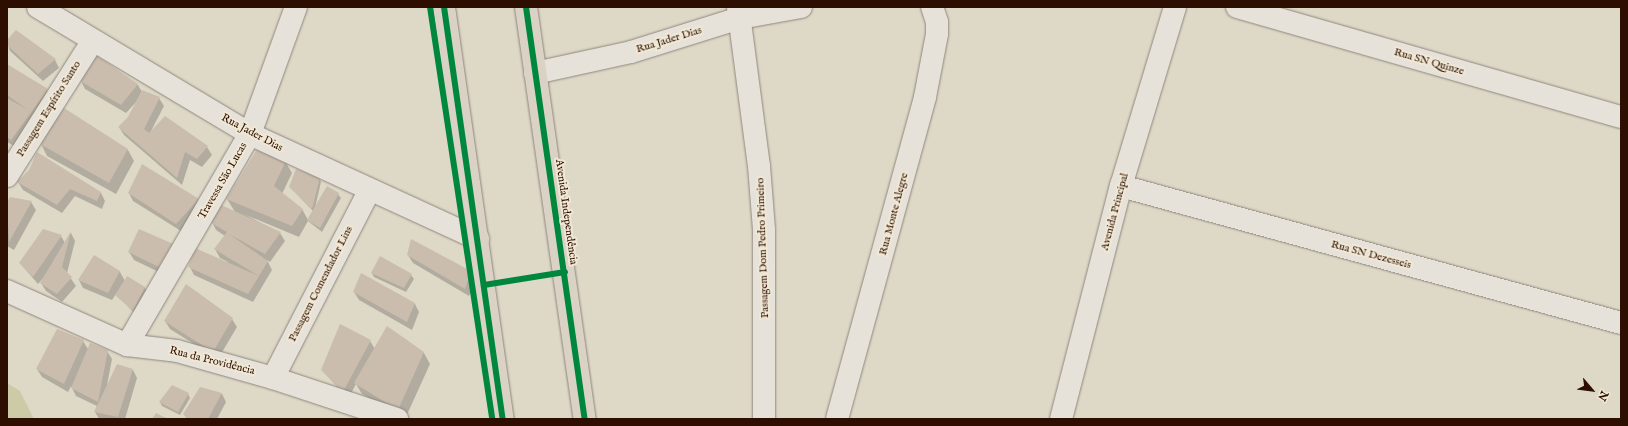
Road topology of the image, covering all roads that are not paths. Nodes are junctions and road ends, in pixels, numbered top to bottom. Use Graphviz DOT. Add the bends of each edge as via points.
graph roads {
  1 [pos="38,7"];
  2 [pos="296,7"];
  3 [pos="444,7"];
  4 [pos="526,7"];
  5 [pos="802,7"];
  6 [pos="932,7"];
  7 [pos="1176,7"];
  8 [pos="1237,7"];
  9 [pos="739,12"];
  10 [pos="92,42"];
  11 [pos="535,73"];
  12 [pos="1621,117"];
  13 [pos="250,134"];
  14 [pos="7,176"];
  15 [pos="1121,186"];
  16 [pos="369,191"];
  17 [pos="478,239"];
  18 [pos="7,291"];
  19 [pos="1621,323"];
  20 [pos="128,345"];
  21 [pos="274,378"];
  22 [pos="397,419"];
  23 [pos="503,419"];
  24 [pos="585,419"];
  25 [pos="764,419"];
  26 [pos="837,419"];
  27 [pos="1061,419"];
  1 -- 10 [label="street, Rua Jader Dias"];
  2 -- 13 [label="street, Travessa São Lucas"];
  3 -- 17 [label="main road"];
  4 -- 11 [label="main road, Avenida Independência"];
  5 -- 9 [label="street, Rua Jader Dias"];
  6 -- 26 [label="street, Rua Monte Alegre" via="938,22 937,34 924,97"];
  7 -- 15 [label="street, Avenida Principal"];
  8 -- 12 [label="street, Rua SN Quinze"];
  9 -- 11 [label="street, Rua Jader Dias" via="631,52"];
  9 -- 25 [label="street, Passagem Dom Pedro Primeiro" via="759,166 764,230"];
  10 -- 13 [label="street, Rua Jader Dias"];
  10 -- 14 [label="street, Passagem Espírito Santo"];
  11 -- 24 [label="main road, Avenida Independência"];
  13 -- 16 [label="street, Rua Jader Dias"];
  13 -- 20 [label="street, Travessa São Lucas"];
  15 -- 19 [label="street, Rua SN Dezesseis"];
  15 -- 27 [label="street, Avenida Principal"];
  16 -- 17 [label="street, Rua Jader Dias"];
  16 -- 21 [label="street, Passagem Comendador Lins"];
  17 -- 23 [label="main road"];
  18 -- 20 [label="street, Rua da Providência"];
  20 -- 21 [label="street, Rua da Providência" via="177,351"];
  21 -- 22 [label="street, Rua da Providência"];
}
